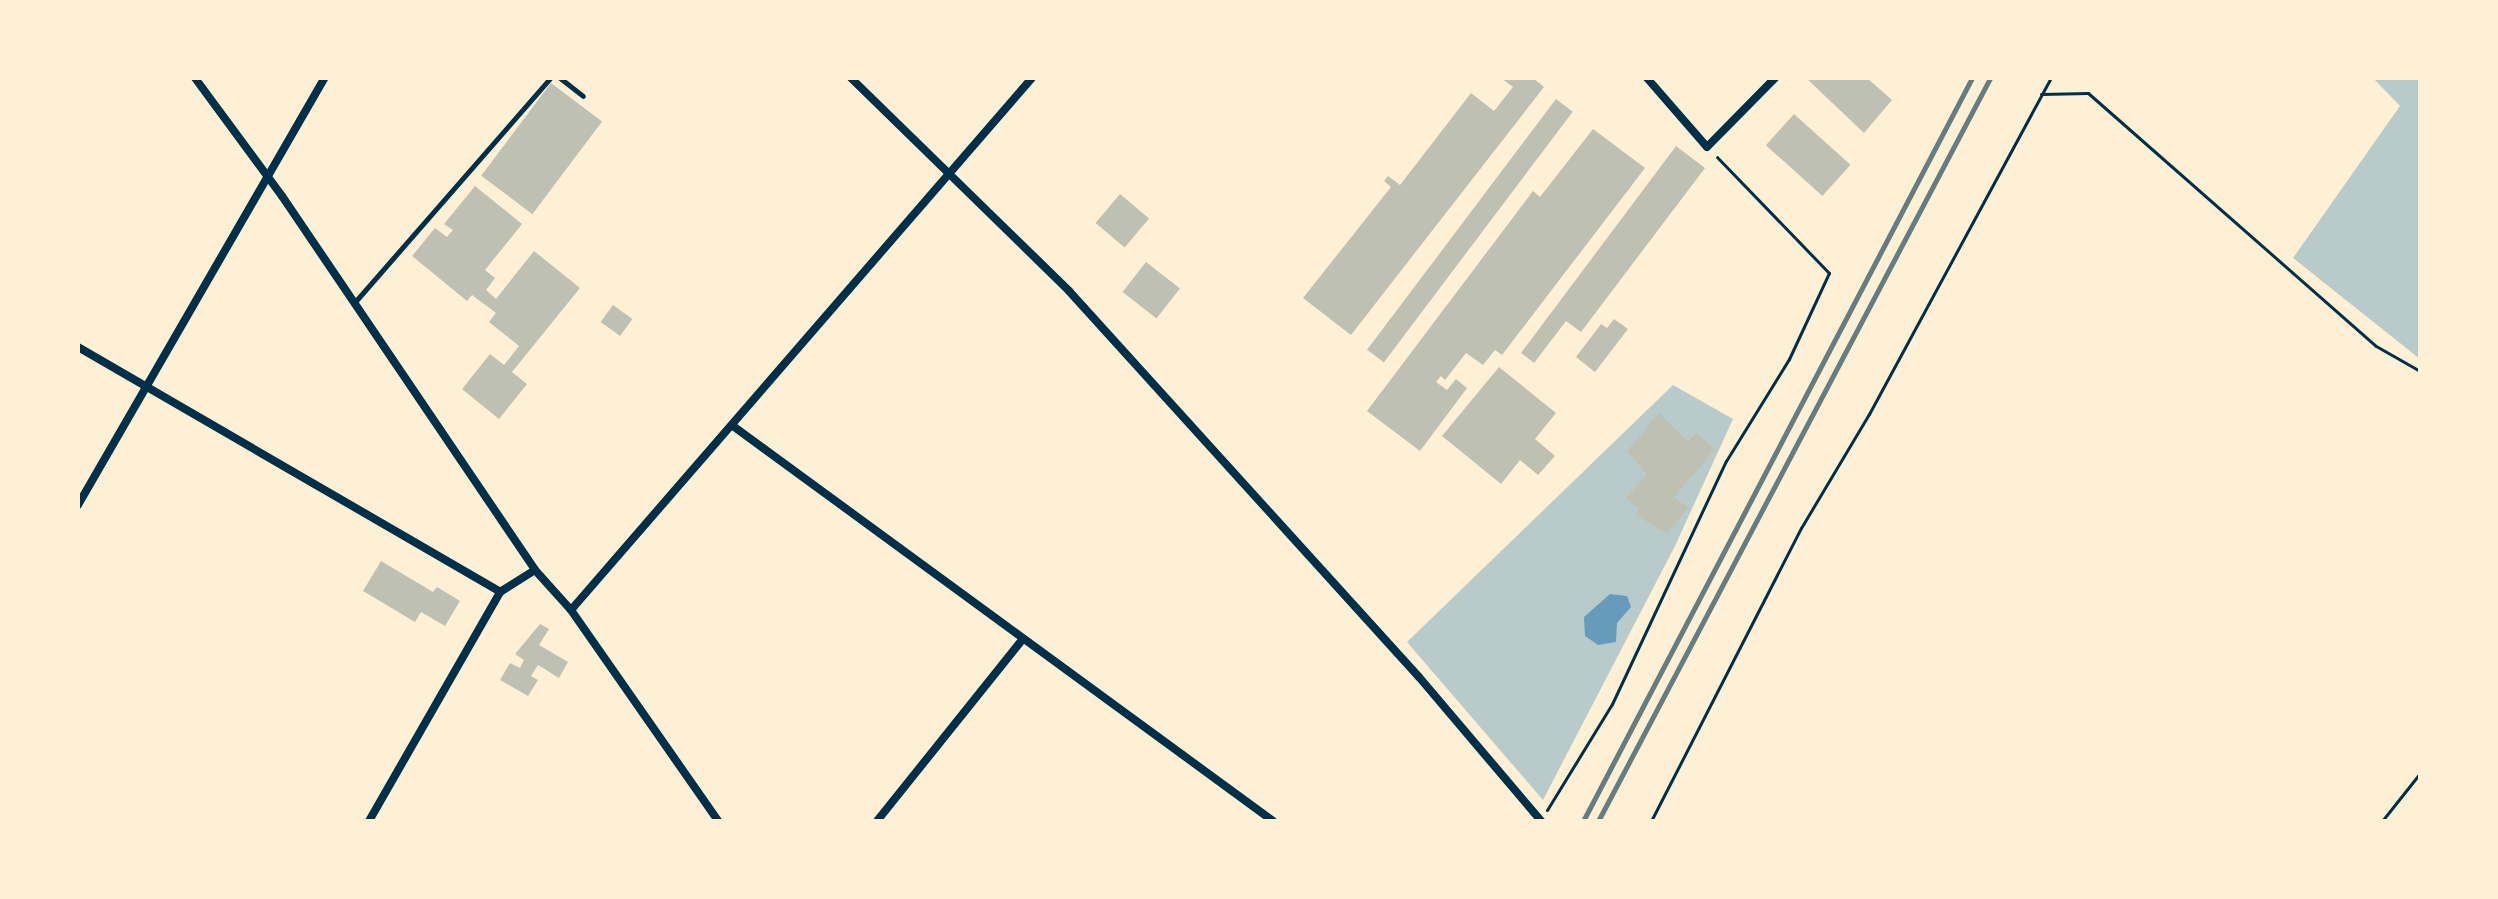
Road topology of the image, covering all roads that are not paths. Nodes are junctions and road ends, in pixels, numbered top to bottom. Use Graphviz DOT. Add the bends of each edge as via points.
graph roads {
  1 [pos="195,78"];
  2 [pos="325,78"];
  3 [pos="550,78"];
  4 [pos="560,78"];
  5 [pos="851,78"];
  6 [pos="1032,78"];
  7 [pos="1647,78"];
  8 [pos="1775,78"];
  9 [pos="583,96"];
  10 [pos="946,173"];
  11 [pos="267,177"];
  12 [pos="353,303"];
  13 [pos="78,347"];
  14 [pos="147,387"];
  15 [pos="733,426"];
  16 [pos="78,505"];
  17 [pos="535,570"];
  18 [pos="500,592"];
  19 [pos="571,610"];
  20 [pos="1022,640"];
  21 [pos="369,821"];
  22 [pos="718,821"];
  23 [pos="877,821"];
  24 [pos="1273,821"];
  25 [pos="1541,821"];
  1 -- 11 [label="street"];
  2 -- 11 [label="street"];
  3 -- 12 [label="lane"];
  4 -- 9 [label="lane"];
  5 -- 10 [label="street"];
  6 -- 10 [label="street"];
  7 -- 8 [label="street" via="1707,147"];
  10 -- 15 [label="street"];
  10 -- 25 [label="street" via="1069,291 1419,677"];
  11 -- 12 [label="street"];
  11 -- 14 [label="street"];
  12 -- 17 [label="street"];
  13 -- 14 [label="street"];
  14 -- 16 [label="street"];
  14 -- 18 [label="street"];
  15 -- 19 [label="street"];
  15 -- 20 [label="street"];
  17 -- 18 [label="street"];
  17 -- 19 [label="street"];
  18 -- 21 [label="street"];
  19 -- 22 [label="street"];
  20 -- 23 [label="street"];
  20 -- 24 [label="street"];
}
